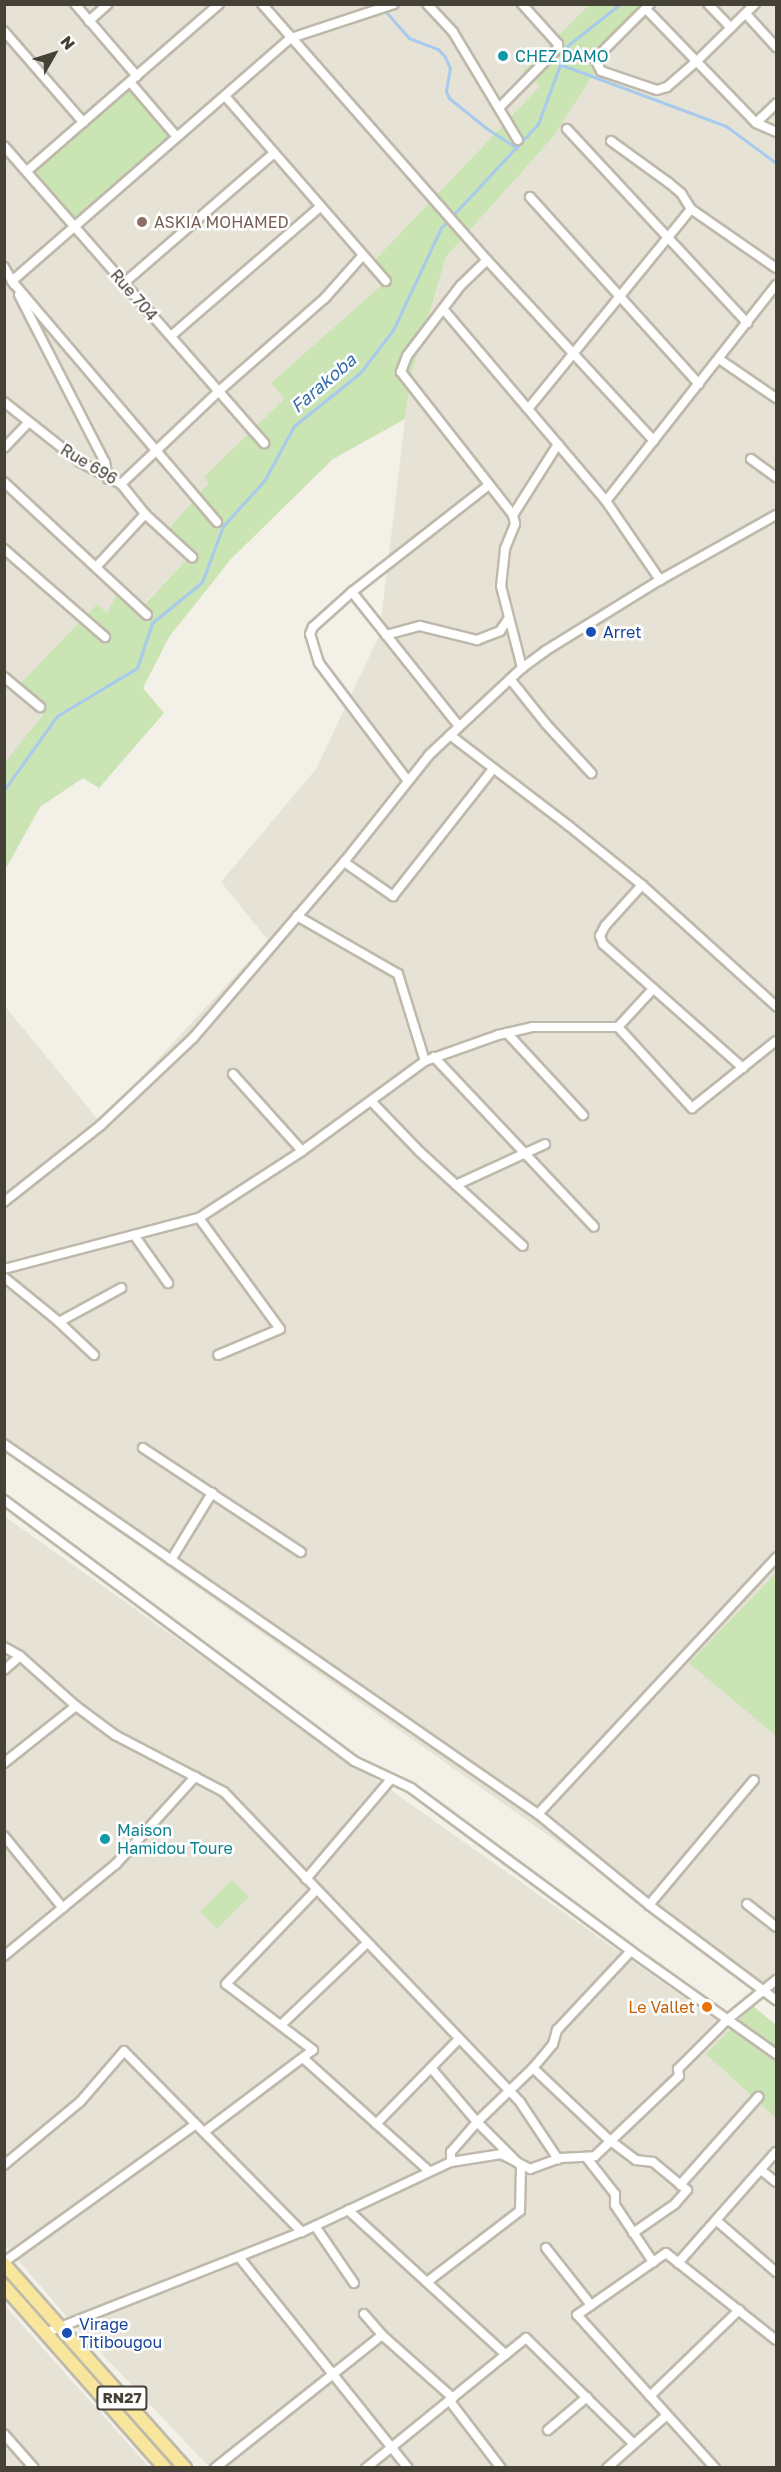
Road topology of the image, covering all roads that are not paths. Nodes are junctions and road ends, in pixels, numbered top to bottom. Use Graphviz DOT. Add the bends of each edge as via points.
graph roads {
  1 [pos="75,4"];
  2 [pos="108,4"];
  3 [pos="219,4"];
  4 [pos="262,4"];
  5 [pos="427,4"];
  6 [pos="522,4"];
  7 [pos="708,4"];
  8 [pos="756,4"];
  9 [pos="391,5"];
  10 [pos="648,7"];
  11 [pos="746,14"];
  12 [pos="89,21"];
  13 [pos="731,28"];
  14 [pos="4,31"];
  15 [pos="291,38"];
  16 [pos="777,47"];
  17 [pos="697,61"];
  18 [pos="137,76"];
  19 [pos="130,82"];
  20 [pos="225,96"];
  21 [pos="777,104"];
  22 [pos="499,108"];
  23 [pos="83,122"];
  24 [pos="756,123"];
  25 [pos="567,129"];
  26 [pos="777,132"];
  27 [pos="177,137"];
  28 [pos="518,140"];
  29 [pos="611,141"];
  30 [pos="4,146"];
  31 [pos="274,153"];
  32 [pos="27,171"];
  33 [pos="530,197"];
  34 [pos="321,206"];
  35 [pos="691,209"];
  36 [pos="75,226"];
  37 [pos="668,238"];
  38 [pos="363,255"];
  39 [pos="487,260"];
  40 [pos="4,267"];
  41 [pos="777,268"];
  42 [pos="12,281"];
  43 [pos="386,281"];
  44 [pos="124,283"];
  45 [pos="777,285"];
  46 [pos="620,297"];
  47 [pos="444,310"];
  48 [pos="747,323"];
  49 [pos="171,336"];
  50 [pos="573,354"];
  51 [pos="719,359"];
  52 [pos="699,384"];
  53 [pos="219,392"];
  54 [pos="775,396"];
  55 [pos="4,402"];
  56 [pos="528,409"];
  57 [pos="28,423"];
  58 [pos="654,441"];
  59 [pos="264,443"];
  60 [pos="558,444"];
  61 [pos="4,448"];
  62 [pos="157,453"];
  63 [pos="751,459"];
  64 [pos="777,477"];
  65 [pos="108,479"];
  66 [pos="4,482"];
  67 [pos="122,484"];
  68 [pos="489,485"];
  69 [pos="606,501"];
  70 [pos="145,514"];
  71 [pos="513,515"];
  72 [pos="777,515"];
  73 [pos="217,522"];
  74 [pos="4,549"];
  75 [pos="192,557"];
  76 [pos="96,567"];
  77 [pos="660,580"];
  78 [pos="352,592"];
  79 [pos="147,615"];
  80 [pos="508,619"];
  81 [pos="386,635"];
  82 [pos="105,638"];
  83 [pos="522,668"];
  84 [pos="4,676"];
  85 [pos="510,679"];
  86 [pos="40,707"];
  87 [pos="459,726"];
  88 [pos="450,735"];
  89 [pos="493,769"];
  90 [pos="591,773"];
  91 [pos="408,781"];
  92 [pos="344,862"];
  93 [pos="642,885"];
  94 [pos="297,916"];
  95 [pos="653,989"];
  96 [pos="777,1006"];
  97 [pos="618,1027"];
  98 [pos="507,1033"];
  99 [pos="777,1041"];
  100 [pos="434,1057"];
  101 [pos="425,1061"];
  102 [pos="743,1068"];
  103 [pos="233,1074"];
  104 [pos="371,1101"];
  105 [pos="583,1115"];
  106 [pos="545,1144"];
  107 [pos="302,1150"];
  108 [pos="525,1153"];
  109 [pos="456,1185"];
  110 [pos="4,1202"];
  111 [pos="199,1218"];
  112 [pos="594,1227"];
  113 [pos="134,1235"];
  114 [pos="523,1246"];
  115 [pos="4,1269"];
  116 [pos="4,1277"];
  117 [pos="168,1282"];
  118 [pos="121,1288"];
  119 [pos="59,1322"];
  120 [pos="94,1355"];
  121 [pos="218,1355"];
  122 [pos="4,1444"];
  123 [pos="143,1448"];
  124 [pos="212,1493"];
  125 [pos="4,1500"];
  126 [pos="301,1552"];
  127 [pos="777,1558"];
  128 [pos="171,1560"];
  129 [pos="4,1647"];
  130 [pos="20,1656"];
  131 [pos="4,1670"];
  132 [pos="76,1706"];
  133 [pos="4,1763"];
  134 [pos="195,1777"];
  135 [pos="391,1779"];
  136 [pos="754,1780"];
  137 [pos="538,1814"];
  138 [pos="4,1836"];
  139 [pos="306,1879"];
  140 [pos="316,1890"];
  141 [pos="747,1904"];
  142 [pos="648,1905"];
  143 [pos="63,1908"];
  144 [pos="777,1927"];
  145 [pos="367,1943"];
  146 [pos="631,1952"];
  147 [pos="4,1956"];
  148 [pos="777,1980"];
  149 [pos="763,1991"];
  150 [pos="777,2000"];
  151 [pos="728,2019"];
  152 [pos="281,2025"];
  153 [pos="459,2039"];
  154 [pos="777,2054"];
  155 [pos="303,2058"];
  156 [pos="430,2068"];
  157 [pos="533,2068"];
  158 [pos="510,2091"];
  159 [pos="758,2097"];
  160 [pos="477,2121"];
  161 [pos="196,2124"];
  162 [pos="376,2124"];
  163 [pos="204,2132"];
  164 [pos="612,2141"];
  165 [pos="777,2152"];
  166 [pos="586,2157"];
  167 [pos="558,2159"];
  168 [pos="451,2162"];
  169 [pos="4,2165"];
  170 [pos="521,2166"];
  171 [pos="761,2170"];
  172 [pos="429,2171"];
  173 [pos="777,2182"];
  174 [pos="680,2185"];
  175 [pos="348,2210"];
  176 [pos="717,2221"];
  177 [pos="315,2226"];
  178 [pos="302,2232"];
  179 [pos="633,2233"];
  180 [pos="546,2248"];
  181 [pos="239,2257"];
  182 [pos="653,2262"];
  183 [pos="4,2263"];
  184 [pos="678,2263"];
  185 [pos="777,2272"];
  186 [pos="427,2282"];
  187 [pos="354,2283"];
  188 [pos="4,2286"];
  189 [pos="591,2305"];
  190 [pos="739,2310"];
  191 [pos="364,2314"];
  192 [pos="60,2328"];
  193 [pos="45,2333"];
  194 [pos="382,2335"];
  195 [pos="777,2340"];
  196 [pos="506,2355"];
  197 [pos="333,2374"];
  198 [pos="650,2396"];
  199 [pos="587,2397"];
  200 [pos="451,2399"];
  201 [pos="667,2415"];
  202 [pos="548,2430"];
  203 [pos="4,2434"];
  204 [pos="634,2444"];
  205 [pos="392,2447"];
  206 [pos="714,2467"];
  207 [pos="34,2468"];
  208 [pos="165,2468"];
  209 [pos="184,2468"];
  210 [pos="215,2468"];
  211 [pos="366,2468"];
  212 [pos="408,2468"];
  213 [pos="501,2468"];
  214 [pos="607,2468"];
  1 -- 12 [label="street"];
  2 -- 12 [label="street"];
  3 -- 18 [label="street"];
  4 -- 15 [label="street"];
  5 -- 22 [label="street" via="453,32"];
  6 -- 22 [label="street" via="558,48"];
  7 -- 13 [label="street"];
  8 -- 11 [label="street"];
  9 -- 15 [label="street"];
  10 -- 17 [label="street"];
  10 -- 17 [label="street" via="599,52 595,59 601,70 657,90 667,87"];
  11 -- 13 [label="street"];
  11 -- 16 [label="street"];
  12 -- 18 [label="street"];
  13 -- 17 [label="street"];
  14 -- 23 [label="street"];
  15 -- 20 [label="street"];
  15 -- 39 [label="street"];
  17 -- 24 [label="street"];
  18 -- 19 [label="street"];
  19 -- 23 [label="street"];
  19 -- 27 [label="street"];
  20 -- 27 [label="street"];
  20 -- 31 [label="street"];
  21 -- 24 [label="street"];
  22 -- 28 [label="street"];
  23 -- 32 [label="street"];
  24 -- 26 [label="street"];
  25 -- 37 [label="street"];
  27 -- 36 [label="street"];
  29 -- 35 [label="street" via="681,193"];
  30 -- 32 [label="street, Rue 704"];
  31 -- 34 [label="street"];
  31 -- 44 [label="street"];
  32 -- 36 [label="street, Rue 704"];
  33 -- 46 [label="street"];
  34 -- 38 [label="street"];
  34 -- 49 [label="street"];
  35 -- 37 [label="street"];
  35 -- 41 [label="street"];
  36 -- 42 [label="street"];
  36 -- 44 [label="street, Rue 704"];
  37 -- 46 [label="street"];
  37 -- 48 [label="street"];
  38 -- 43 [label="street"];
  38 -- 53 [label="street" via="325,298"];
  39 -- 47 [label="street" via="465,279"];
  39 -- 50 [label="street"];
  40 -- 42 [label="street"];
  42 -- 62 [label="street"];
  42 -- 65 [label="street" via="105,462"];
  44 -- 49 [label="street, Rue 704"];
  45 -- 48 [label="street"];
  46 -- 50 [label="street"];
  46 -- 52 [label="street"];
  47 -- 56 [label="street"];
  47 -- 68 [label="street" via="407,356 401,372"];
  48 -- 51 [label="street"];
  49 -- 53 [label="street, Rue 704"];
  50 -- 56 [label="street"];
  50 -- 58 [label="street"];
  51 -- 52 [label="street"];
  51 -- 54 [label="street"];
  52 -- 58 [label="street"];
  53 -- 59 [label="street, Rue 704"];
  53 -- 62 [label="street"];
  55 -- 57 [label="street, Rue 696"];
  56 -- 60 [label="street"];
  57 -- 61 [label="street"];
  57 -- 65 [label="street, Rue 696"];
  58 -- 69 [label="street"];
  60 -- 69 [label="street"];
  60 -- 71 [label="street"];
  62 -- 67 [label="street"];
  62 -- 73 [label="street"];
  63 -- 64 [label="street"];
  65 -- 67 [label="street, Rue 696"];
  66 -- 76 [label="street"];
  67 -- 70 [label="street, Rue 696"];
  68 -- 71 [label="street"];
  68 -- 78 [label="street"];
  69 -- 77 [label="street"];
  70 -- 75 [label="street, Rue 696"];
  70 -- 76 [label="street"];
  71 -- 80 [label="street" via="515,524 501,570"];
  72 -- 77 [label="street"];
  74 -- 82 [label="street"];
  76 -- 79 [label="street"];
  77 -- 83 [label="street"];
  78 -- 81 [label="street"];
  78 -- 91 [label="street" via="313,627 310,634 314,649 319,663"];
  80 -- 81 [label="street" via="500,631 477,640 420,626"];
  80 -- 83 [label="street"];
  81 -- 87 [label="street"];
  83 -- 85 [label="street"];
  84 -- 86 [label="street"];
  85 -- 87 [label="street"];
  85 -- 90 [label="street"];
  87 -- 88 [label="street"];
  88 -- 89 [label="street"];
  88 -- 91 [label="street"];
  89 -- 92 [label="street" via="393,896"];
  89 -- 93 [label="street"];
  91 -- 92 [label="street"];
  92 -- 94 [label="street"];
  93 -- 95 [label="street" via="600,936 603,944"];
  93 -- 96 [label="street"];
  94 -- 101 [label="street" via="398,974"];
  94 -- 110 [label="street" via="193,1038 101,1125"];
  95 -- 97 [label="street"];
  95 -- 102 [label="street"];
  97 -- 98 [label="street" via="532,1027"];
  97 -- 102 [label="street" via="692,1108"];
  98 -- 100 [label="street"];
  98 -- 105 [label="street"];
  99 -- 102 [label="street"];
  100 -- 101 [label="street"];
  100 -- 108 [label="street"];
  101 -- 104 [label="street"];
  103 -- 107 [label="street"];
  104 -- 107 [label="street"];
  104 -- 109 [label="street"];
  106 -- 108 [label="street"];
  107 -- 111 [label="street"];
  108 -- 109 [label="street"];
  108 -- 112 [label="street"];
  109 -- 114 [label="street"];
  111 -- 113 [label="street"];
  111 -- 121 [label="street" via="280,1329"];
  113 -- 115 [label="street"];
  113 -- 117 [label="street"];
  116 -- 119 [label="street"];
  118 -- 119 [label="street"];
  119 -- 120 [label="street"];
  122 -- 128 [label="street"];
  123 -- 124 [label="street"];
  124 -- 126 [label="street"];
  124 -- 128 [label="street"];
  125 -- 135 [label="street" via="354,1761"];
  127 -- 137 [label="street"];
  128 -- 137 [label="street"];
  129 -- 130 [label="street"];
  130 -- 131 [label="street"];
  130 -- 132 [label="street"];
  132 -- 133 [label="street"];
  132 -- 134 [label="street" via="114,1735"];
  134 -- 139 [label="street" via="224,1792"];
  134 -- 143 [label="street" via="116,1864"];
  135 -- 139 [label="street"];
  135 -- 146 [label="street" via="411,1788"];
  136 -- 142 [label="street"];
  137 -- 142 [label="street"];
  138 -- 143 [label="street"];
  139 -- 140 [label="street"];
  140 -- 145 [label="street"];
  140 -- 152 [label="street" via="226,1984"];
  141 -- 144 [label="street"];
  142 -- 149 [label="street"];
  143 -- 147 [label="street"];
  145 -- 152 [label="street"];
  145 -- 153 [label="street"];
  146 -- 151 [label="street"];
  146 -- 157 [label="street" via="557,2030 553,2044"];
  148 -- 149 [label="street"];
  149 -- 150 [label="street"];
  149 -- 151 [label="street"];
  151 -- 154 [label="street"];
  151 -- 164 [label="street" via="678,2069 679,2076"];
  152 -- 155 [label="street" via="313,2050"];
  153 -- 156 [label="street"];
  153 -- 158 [label="street"];
  155 -- 162 [label="street"];
  155 -- 163 [label="street"];
  156 -- 160 [label="street"];
  156 -- 162 [label="street"];
  157 -- 158 [label="street"];
  157 -- 164 [label="street"];
  158 -- 160 [label="street"];
  158 -- 167 [label="street"];
  159 -- 174 [label="street"];
  160 -- 168 [label="street" via="451,2152"];
  160 -- 170 [label="street"];
  161 -- 163 [label="street"];
  161 -- 169 [label="street" via="124,2051 80,2102"];
  161 -- 183 [label="street"];
  162 -- 172 [label="street"];
  163 -- 178 [label="street"];
  164 -- 166 [label="street" via="595,2156"];
  164 -- 174 [label="street" via="636,2160 653,2162"];
  165 -- 171 [label="street"];
  166 -- 167 [label="street"];
  166 -- 179 [label="street" via="615,2194 615,2205"];
  167 -- 170 [label="street" via="530,2169"];
  168 -- 170 [label="street" via="501,2154"];
  168 -- 172 [label="street"];
  170 -- 186 [label="street" via="520,2211"];
  171 -- 173 [label="street"];
  171 -- 176 [label="street"];
  172 -- 175 [label="street"];
  174 -- 179 [label="street" via="687,2190 675,2204"];
  175 -- 177 [label="street"];
  175 -- 186 [label="street"];
  176 -- 184 [label="street"];
  176 -- 185 [label="street"];
  177 -- 178 [label="street"];
  177 -- 187 [label="street"];
  178 -- 181 [label="street"];
  179 -- 182 [label="street"];
  180 -- 189 [label="street"];
  181 -- 192 [label="street"];
  181 -- 197 [label="street"];
  182 -- 184 [label="street" via="666,2253"];
  182 -- 189 [label="street"];
  183 -- 192 [label="main road, RN27"];
  184 -- 190 [label="street"];
  186 -- 196 [label="street"];
  188 -- 193 [label="main road, RN27"];
  189 -- 198 [label="street" via="577,2315"];
  190 -- 195 [label="street"];
  190 -- 198 [label="street"];
  191 -- 194 [label="street"];
  192 -- 193 [label="street"];
  192 -- 209 [label="main road, RN27"];
  193 -- 208 [label="main road, RN27"];
  194 -- 197 [label="street"];
  194 -- 200 [label="street"];
  196 -- 199 [label="street" via="526,2338"];
  196 -- 200 [label="street"];
  197 -- 205 [label="street"];
  197 -- 210 [label="street"];
  198 -- 201 [label="street"];
  199 -- 202 [label="street"];
  199 -- 204 [label="street"];
  200 -- 205 [label="street"];
  200 -- 213 [label="street"];
  201 -- 204 [label="street"];
  201 -- 206 [label="street"];
  203 -- 207 [label="street"];
  204 -- 214 [label="street"];
  205 -- 211 [label="street"];
  205 -- 212 [label="street"];
}
